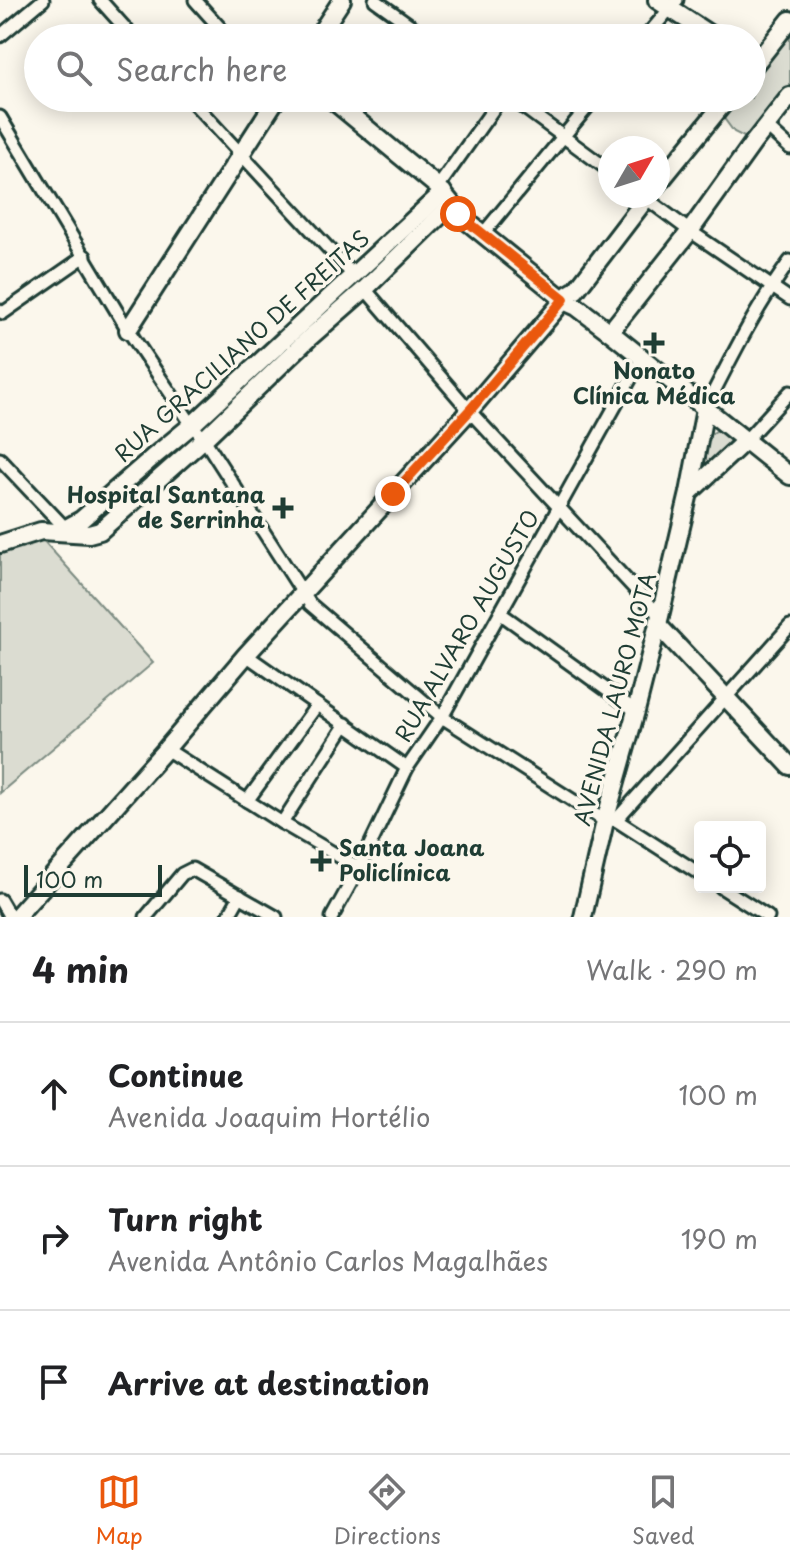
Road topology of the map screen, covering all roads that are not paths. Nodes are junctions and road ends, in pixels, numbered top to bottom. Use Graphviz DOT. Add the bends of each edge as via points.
graph roads {
  1 [pos="43,0"];
  2 [pos="100,0"];
  3 [pos="195,0"];
  4 [pos="342,0"];
  5 [pos="375,0"];
  6 [pos="668,3"];
  7 [pos="790,20"];
  8 [pos="121,24"];
  9 [pos="216,24"];
  10 [pos="326,24"];
  11 [pos="408,24"];
  12 [pos="654,24"];
  13 [pos="696,24"];
  14 [pos="0,36"];
  15 [pos="766,49"];
  16 [pos="790,96"];
  17 [pos="202,112"];
  18 [pos="268,112"];
  19 [pos="347,112"];
  20 [pos="493,112"];
  21 [pos="531,112"];
  22 [pos="584,112"];
  23 [pos="716,112"];
  24 [pos="0,117"];
  25 [pos="766,126"];
  26 [pos="564,136"];
  27 [pos="790,148"];
  28 [pos="241,156"];
  29 [pos="598,162"];
  30 [pos="670,169"];
  31 [pos="444,194"];
  32 [pos="638,208"];
  33 [pos="660,208"];
  34 [pos="485,231"];
  35 [pos="690,231"];
  36 [pos="85,256"];
  37 [pos="790,261"];
  38 [pos="360,282"];
  39 [pos="771,286"];
  40 [pos="571,298"];
  41 [pos="790,299"];
  42 [pos="1,314"];
  43 [pos="128,330"];
  44 [pos="610,332"];
  45 [pos="642,358"];
  46 [pos="790,392"];
  47 [pos="705,409"];
  48 [pos="473,414"];
  49 [pos="192,425"];
  50 [pos="204,439"];
  51 [pos="746,440"];
  52 [pos="0,459"];
  53 [pos="790,476"];
  54 [pos="689,493"];
  55 [pos="558,508"];
  56 [pos="66,531"];
  57 [pos="0,544"];
  58 [pos="306,599"];
  59 [pos="500,613"];
  60 [pos="659,620"];
  61 [pos="790,626"];
  62 [pos="250,658"];
  63 [pos="725,697"];
  64 [pos="317,705"];
  65 [pos="636,711"];
  66 [pos="442,717"];
  67 [pos="346,724"];
  68 [pos="169,752"];
  69 [pos="790,766"];
  70 [pos="407,768"];
  71 [pos="138,786"];
  72 [pos="247,801"];
  73 [pos="610,820"];
  74 [pos="282,823"];
  75 [pos="359,868"];
  76 [pos="694,870"];
  77 [pos="730,893"];
  78 [pos="240,896"];
  79 [pos="0,900"];
  80 [pos="13,917"];
  81 [pos="27,917"];
  82 [pos="146,917"];
  83 [pos="228,917"];
  84 [pos="276,917"];
  85 [pos="332,917"];
  86 [pos="583,917"];
  87 [pos="768,917"];
  1 -- 14 [label="street"];
  2 -- 8 [label="street"];
  3 -- 9 [label="street"];
  4 -- 10 [label="street"];
  5 -- 11 [label="street"];
  6 -- 12 [label="street"];
  6 -- 13 [label="street"];
  7 -- 15 [label="street"];
  16 -- 25 [label="street"];
  17 -- 28 [label="street"];
  18 -- 28 [label="street"];
  19 -- 31 [label="street"];
  20 -- 31 [label="street"];
  21 -- 26 [label="street"];
  22 -- 26 [label="street"];
  23 -- 30 [label="street"];
  24 -- 36 [label="street"];
  25 -- 27 [label="street"];
  25 -- 35 [label="street"];
  26 -- 29 [label="street"];
  26 -- 34 [label="street"];
  28 -- 38 [label="street"];
  28 -- 43 [label="street"];
  31 -- 34 [label="street"];
  31 -- 38 [label="street, RUA GRACILIANO DE FREITAS"];
  32 -- 40 [label="street"];
  33 -- 35 [label="street"];
  34 -- 40 [label="street"];
  35 -- 39 [label="street"];
  35 -- 44 [label="street"];
  36 -- 42 [label="street"];
  36 -- 43 [label="street"];
  37 -- 39 [label="street"];
  38 -- 48 [label="street"];
  38 -- 49 [label="street, RUA GRACILIANO DE FREITAS"];
  38 -- 50 [label="street, RUA GRACILIANO DE FREITAS"];
  39 -- 41 [label="street"];
  39 -- 47 [label="street"];
  40 -- 44 [label="street"];
  40 -- 48 [label="street"];
  43 -- 49 [label="street"];
  44 -- 45 [label="street"];
  45 -- 47 [label="street"];
  45 -- 55 [label="street, RUA ALVARO AUGUSTO"];
  46 -- 51 [label="street"];
  47 -- 51 [label="street"];
  47 -- 54 [label="street, AVENIDA LAURO MOTA"];
  48 -- 55 [label="street"];
  48 -- 58 [label="street"];
  49 -- 50 [label="street"];
  49 -- 56 [label="street, RUA GRACILIANO DE FREITAS"];
  50 -- 56 [label="street, RUA GRACILIANO DE FREITAS" via="100,531"];
  50 -- 58 [label="street"];
  51 -- 53 [label="street"];
  51 -- 54 [label="street"];
  52 -- 56 [label="street"];
  54 -- 60 [label="street, AVENIDA LAURO MOTA"];
  55 -- 59 [label="street, RUA ALVARO AUGUSTO"];
  55 -- 60 [label="street"];
  56 -- 57 [label="street" via="31,533"];
  58 -- 62 [label="street"];
  58 -- 66 [label="street"];
  59 -- 65 [label="street"];
  59 -- 66 [label="street, RUA ALVARO AUGUSTO"];
  60 -- 63 [label="street"];
  60 -- 65 [label="street, AVENIDA LAURO MOTA"];
  61 -- 63 [label="street"];
  62 -- 64 [label="street"];
  62 -- 68 [label="street"];
  63 -- 69 [label="street"];
  63 -- 73 [label="street"];
  64 -- 67 [label="street"];
  64 -- 72 [label="street"];
  65 -- 73 [label="street, AVENIDA LAURO MOTA"];
  66 -- 70 [label="street, RUA ALVARO AUGUSTO"];
  66 -- 73 [label="street"];
  67 -- 70 [label="street"];
  67 -- 74 [label="street"];
  68 -- 71 [label="street"];
  68 -- 72 [label="street"];
  70 -- 75 [label="street, RUA ALVARO AUGUSTO"];
  71 -- 80 [label="street"];
  71 -- 81 [label="street"];
  72 -- 74 [label="street"];
  73 -- 76 [label="street"];
  73 -- 86 [label="street, AVENIDA LAURO MOTA"];
  74 -- 75 [label="street"];
  75 -- 85 [label="street, RUA ALVARO AUGUSTO"];
  77 -- 87 [label="street"];
  78 -- 82 [label="street" via="192,869"];
  78 -- 83 [label="street"];
  78 -- 84 [label="street"];
  79 -- 80 [label="street"];
}
